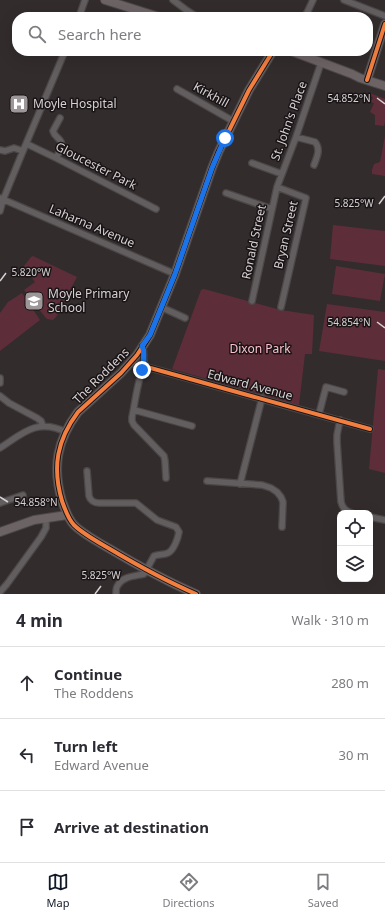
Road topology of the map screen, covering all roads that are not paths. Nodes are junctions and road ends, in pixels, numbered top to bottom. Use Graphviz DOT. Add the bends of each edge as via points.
graph roads {
  1 [pos="85,0"];
  2 [pos="105,0"];
  3 [pos="173,0"];
  4 [pos="313,0"];
  5 [pos="344,0"];
  6 [pos="80,12"];
  7 [pos="143,12"];
  8 [pos="190,12"];
  9 [pos="307,12"];
  10 [pos="385,16"];
  11 [pos="385,24"];
  12 [pos="63,56"];
  13 [pos="270,56"];
  14 [pos="304,56"];
  15 [pos="321,63"];
  16 [pos="370,70"];
  17 [pos="352,74"];
  18 [pos="367,80"];
  19 [pos="385,86"];
  20 [pos="177,89"];
  21 [pos="60,118"];
  22 [pos="233,121"];
  23 [pos="296,137"];
  24 [pos="26,144"];
  25 [pos="0,150"];
  26 [pos="23,151"];
  27 [pos="56,158"];
  28 [pos="252,163"];
  29 [pos="314,165"];
  30 [pos="282,174"];
  31 [pos="277,187"];
  32 [pos="226,193"];
  33 [pos="2,199"];
  34 [pos="156,209"];
  35 [pos="272,209"];
  36 [pos="0,211"];
  37 [pos="175,274"];
  38 [pos="252,301"];
  39 [pos="161,307"];
  40 [pos="281,307"];
  41 [pos="185,318"];
  42 [pos="142,346"];
  43 [pos="145,365"];
  44 [pos="0,378"];
  45 [pos="0,383"];
  46 [pos="344,392"];
  47 [pos="0,396"];
  48 [pos="262,398"];
  49 [pos="134,410"];
  50 [pos="318,414"];
  51 [pos="340,420"];
  52 [pos="43,426"];
  53 [pos="192,426"];
  54 [pos="370,429"];
  55 [pos="66,432"];
  56 [pos="0,448"];
  57 [pos="87,471"];
  58 [pos="166,478"];
  59 [pos="207,482"];
  60 [pos="240,484"];
  61 [pos="23,495"];
  62 [pos="0,503"];
  63 [pos="345,510"];
  64 [pos="68,515"];
  65 [pos="46,518"];
  66 [pos="373,518"];
  67 [pos="385,520"];
  68 [pos="282,527"];
  69 [pos="0,532"];
  70 [pos="146,570"];
  71 [pos="0,592"];
  72 [pos="116,594"];
  73 [pos="196,594"];
  1 -- 6 [label="street"];
  2 -- 7 [label="street"];
  3 -- 8 [label="street"];
  4 -- 9 [label="street"];
  5 -- 10 [label="street"];
  11 -- 16 [label="street"];
  12 -- 24 [label="street"];
  13 -- 22 [label="street, The Roddens"];
  14 -- 15 [label="street"];
  15 -- 17 [label="street"];
  15 -- 23 [label="street, St. John's Place"];
  16 -- 17 [label="street"];
  16 -- 18 [label="street"];
  17 -- 18 [label="street"];
  18 -- 19 [label="street"];
  20 -- 22 [label="street, Kirkhill"];
  21 -- 27 [label="street" via="53,131 62,143"];
  22 -- 37 [label="street, The Roddens" via="212,168"];
  23 -- 29 [label="street" via="317,144 319,150"];
  23 -- 30 [label="street, St. John's Place"];
  24 -- 26 [label="street"];
  24 -- 27 [label="street, Gloucester Park"];
  25 -- 26 [label="street" via="14,148"];
  26 -- 33 [label="street"];
  27 -- 34 [label="street, Gloucester Park"];
  28 -- 30 [label="street"];
  30 -- 31 [label="street, St. John's Place"];
  31 -- 35 [label="street, Ronald Street"];
  31 -- 40 [label="street, Bryan Street" via="306,198"];
  32 -- 35 [label="street"];
  33 -- 36 [label="street"];
  33 -- 37 [label="street, Laharna Avenue"];
  35 -- 38 [label="street, Ronald Street"];
  37 -- 39 [label="street, The Roddens"];
  39 -- 41 [label="street"];
  39 -- 42 [label="street, The Roddens" via="150,335"];
  42 -- 43 [label="street"];
  42 -- 55 [label="street, The Roddens" via="122,373 78,412"];
  43 -- 48 [label="street, Edward Avenue"];
  43 -- 49 [label="street"];
  44 -- 45 [label="street"];
  46 -- 50 [label="street" via="326,387"];
  47 -- 52 [label="street" via="37,418"];
  48 -- 50 [label="street, Edward Avenue"];
  48 -- 60 [label="street"];
  49 -- 53 [label="street"];
  49 -- 58 [label="street" via="134,425 164,456"];
  50 -- 51 [label="street, Edward Avenue"];
  51 -- 54 [label="street, Edward Avenue"];
  51 -- 63 [label="street" via="337,442 341,502"];
  52 -- 55 [label="street" via="59,428"];
  52 -- 56 [label="street" via="28,430"];
  55 -- 64 [label="street, The Roddens" via="58,453 57,475 61,498"];
  57 -- 70 [label="street" via="89,496 93,502 136,503 157,520 178,529 179,536 172,549 168,553 154,556"];
  59 -- 60 [label="street"];
  60 -- 68 [label="street" via="268,486 277,492 283,502"];
  61 -- 62 [label="street"];
  64 -- 65 [label="street"];
  64 -- 70 [label="street, The Roddens" via="75,526"];
  65 -- 69 [label="street"];
  65 -- 71 [label="street" via="41,538"];
  66 -- 67 [label="street"];
  70 -- 72 [label="street" via="144,574 130,576 121,581 117,585"];
  70 -- 73 [label="street, The Roddens"];
}
